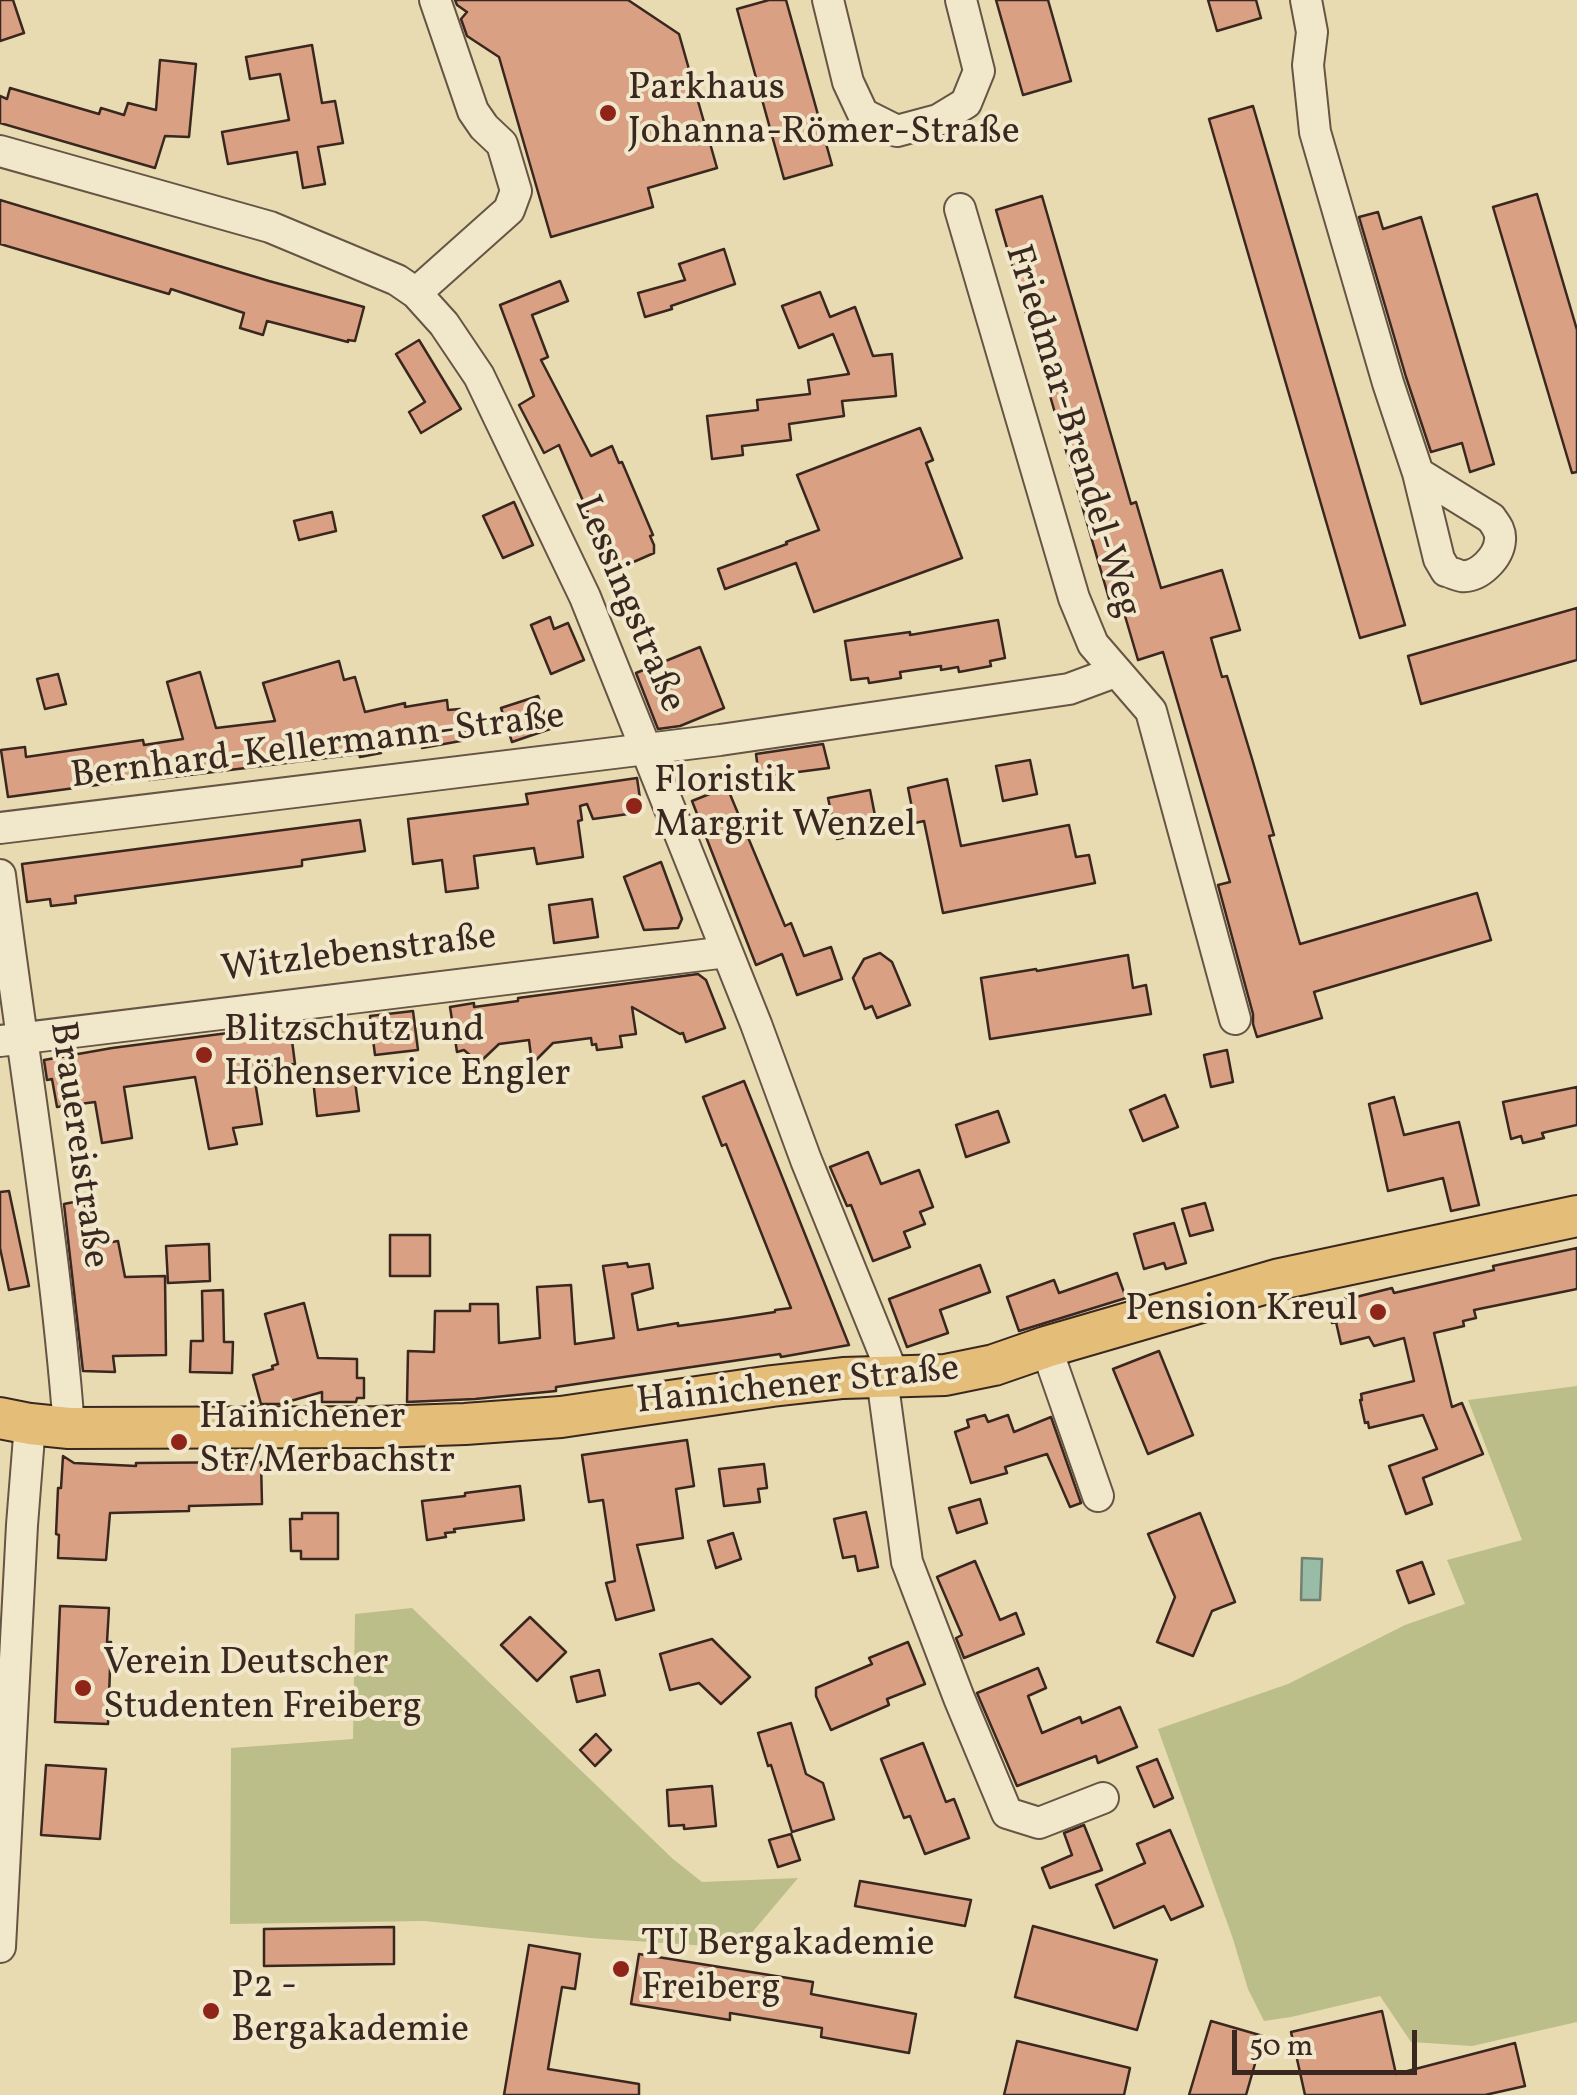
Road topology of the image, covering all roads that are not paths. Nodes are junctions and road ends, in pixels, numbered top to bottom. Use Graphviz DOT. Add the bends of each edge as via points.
graph roads {
  1 [pos="436,0"];
  2 [pos="828,0"];
  3 [pos="961,0"];
  4 [pos="1306,0"];
  5 [pos="0,151"];
  6 [pos="960,209"];
  7 [pos="416,293"];
  8 [pos="1418,473"];
  9 [pos="1115,672"];
  10 [pos="646,749"];
  11 [pos="0,828"];
  12 [pos="0,874"];
  13 [pos="728,952"];
  14 [pos="1235,1020"];
  15 [pos="10,1040"];
  16 [pos="1577,1216"];
  17 [pos="1046,1347"];
  18 [pos="888,1377"];
  19 [pos="33,1423"];
  20 [pos="1098,1496"];
  21 [pos="1103,1798"];
  22 [pos="0,1946"];
  1 -- 7 [label="street" via="473,111 502,144 516,191 510,210"];
  2 -- 3 [label="street" via="862,114 897,131 938,120 966,102 979,70"];
  4 -- 8 [label="street" via="1315,132"];
  5 -- 7 [label="street, Lessingstraße" via="270,228"];
  6 -- 9 [label="street, Friedmar-Brendel-Weg" via="1074,598 1093,644"];
  7 -- 10 [label="street, Lessingstraße" via="479,376 585,597"];
  9 -- 10 [label="street, Friedmar-Brendel-Weg" via="1069,689"];
  9 -- 14 [label="street, Friedmar-Brendel-Weg" via="1151,711"];
  10 -- 11 [label="street, Bernhard-Kellermann-Straße"];
  10 -- 13 [label="street, Lessingstraße"];
  12 -- 15 [label="street, Brauereistraße"];
  13 -- 15 [label="street, Witzlebenstraße"];
  13 -- 18 [label="street, Lessingstraße"];
  15 -- 19 [label="street, Brauereistraße" via="51,1250 64,1360"];
  16 -- 17 [label="main road, Hainichener Straße" via="1283,1278"];
  17 -- 18 [label="main road, Hainichener Straße" via="945,1375"];
  17 -- 20 [label="street"];
  18 -- 19 [label="main road, Hainichener Straße" via="465,1424"];
  18 -- 21 [label="street, Lessingstraße" via="907,1562 1007,1813 1039,1824"];
  19 -- 22 [label="street, Brauereistraße"];
}
